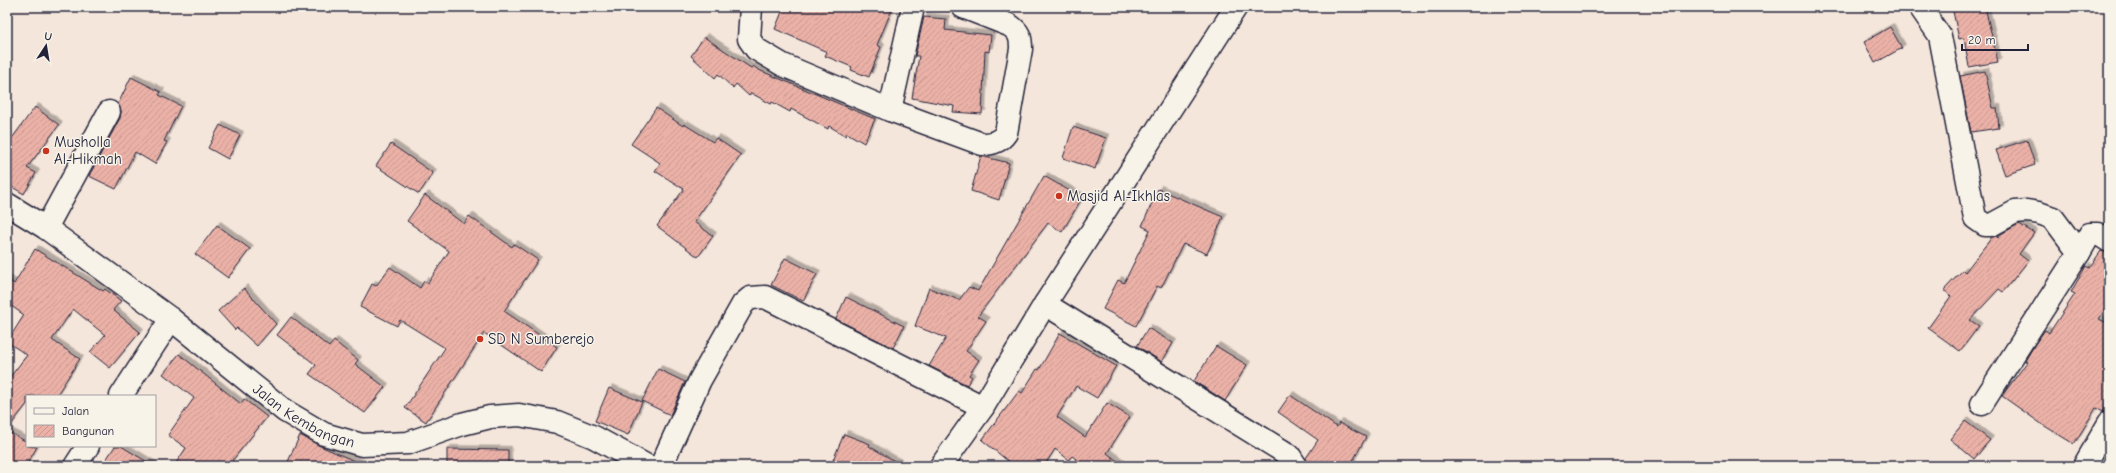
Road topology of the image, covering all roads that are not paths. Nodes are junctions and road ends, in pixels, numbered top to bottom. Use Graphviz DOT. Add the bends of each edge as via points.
graph roads {
  1 [pos="751,7"];
  2 [pos="913,7"];
  3 [pos="963,7"];
  4 [pos="1236,7"];
  5 [pos="1920,7"];
  6 [pos="890,110"];
  7 [pos="109,112"];
  8 [pos="7,204"];
  9 [pos="46,228"];
  10 [pos="2109,241"];
  11 [pos="2079,253"];
  12 [pos="1045,304"];
  13 [pos="171,319"];
  14 [pos="122,395"];
  15 [pos="1982,404"];
  16 [pos="983,407"];
  17 [pos="2109,423"];
  18 [pos="87,447"];
  19 [pos="948,464"];
  20 [pos="75,466"];
  21 [pos="647,466"];
  22 [pos="661,466"];
  23 [pos="1296,466"];
  24 [pos="2084,466"];
  1 -- 6 [label="street" via="750,39 756,49 783,65"];
  2 -- 6 [label="street"];
  3 -- 6 [label="street" via="1010,25 1021,38 1006,133 996,142 982,144"];
  4 -- 12 [label="street"];
  5 -- 11 [label="street" via="1940,36 1975,218 1985,225 1991,225 2015,212 2039,213 2053,218"];
  7 -- 9 [label="street"];
  8 -- 9 [label="street, Jalan Kembangan"];
  9 -- 13 [label="street, Jalan Kembangan"];
  10 -- 11 [label="street" via="2098,234 2090,234"];
  11 -- 15 [label="street"];
  12 -- 16 [label="street"];
  12 -- 23 [label="street" via="1289,455"];
  13 -- 14 [label="street"];
  13 -- 21 [label="street, Jalan Kembangan" via="285,411 324,434 362,445 408,443 462,424 490,417 519,415 557,422 594,437"];
  16 -- 19 [label="street"];
  16 -- 22 [label="street" via="765,297 750,298 743,304 700,380"];
  17 -- 24 [label="street"];
  18 -- 20 [label="street"];
}
